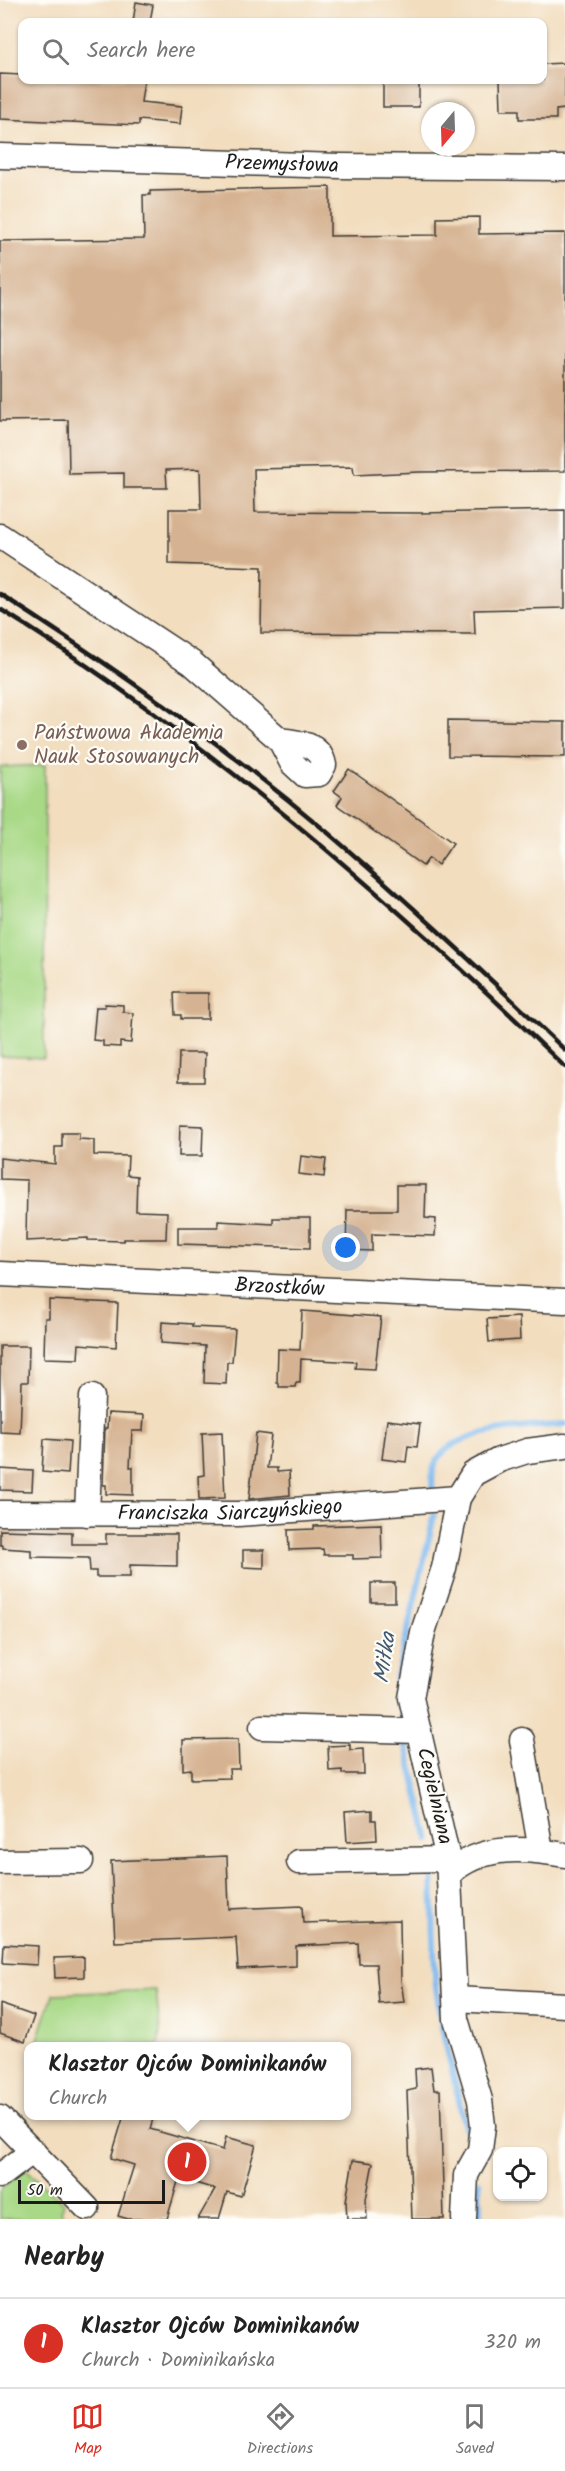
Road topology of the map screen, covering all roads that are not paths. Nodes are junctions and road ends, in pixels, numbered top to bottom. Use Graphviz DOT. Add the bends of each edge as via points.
graph roads {
  1 [pos="0,156"];
  2 [pos="565,168"];
  3 [pos="0,536"];
  4 [pos="280,740"];
  5 [pos="0,1274"];
  6 [pos="563,1300"];
  7 [pos="93,1397"];
  8 [pos="565,1446"];
  9 [pos="458,1498"];
  10 [pos="0,1514"];
  11 [pos="87,1514"];
  12 [pos="262,1727"];
  13 [pos="409,1731"];
  14 [pos="522,1740"];
  15 [pos="541,1851"];
  16 [pos="565,1855"];
  17 [pos="81,1860"];
  18 [pos="0,1862"];
  19 [pos="299,1862"];
  20 [pos="449,1866"];
  21 [pos="456,1999"];
  22 [pos="565,2005"];
  23 [pos="0,2118"];
  24 [pos="33,2151"];
  25 [pos="0,2176"];
  26 [pos="87,2208"];
  27 [pos="464,2219"];
  1 -- 2 [label="street, Przemysłowa"];
  3 -- 4 [label="street" via="192,663"];
  5 -- 6 [label="street, Brzostków"];
  7 -- 11 [label="street"];
  8 -- 9 [label="street, Cegielniana" via="499,1460 473,1474"];
  9 -- 11 [label="street, Franciszka Siarczyńskiego" via="238,1514"];
  9 -- 13 [label="street, Cegielniana" via="444,1569 423,1632"];
  10 -- 11 [label="street, Franciszka Siarczyńskiego"];
  12 -- 13 [label="street"];
  13 -- 20 [label="street, Cegielniana"];
  14 -- 15 [label="street"];
  15 -- 16 [label="street"];
  15 -- 20 [label="street" via="498,1850"];
  17 -- 18 [label="street"];
  19 -- 20 [label="street"];
  20 -- 21 [label="street, Cegielniana"];
  21 -- 22 [label="street"];
  21 -- 27 [label="street, Cegielniana" via="456,2019 480,2100 483,2126 480,2150 466,2175"];
  23 -- 24 [label="street"];
  24 -- 25 [label="street"];
  24 -- 26 [label="street"];
}
